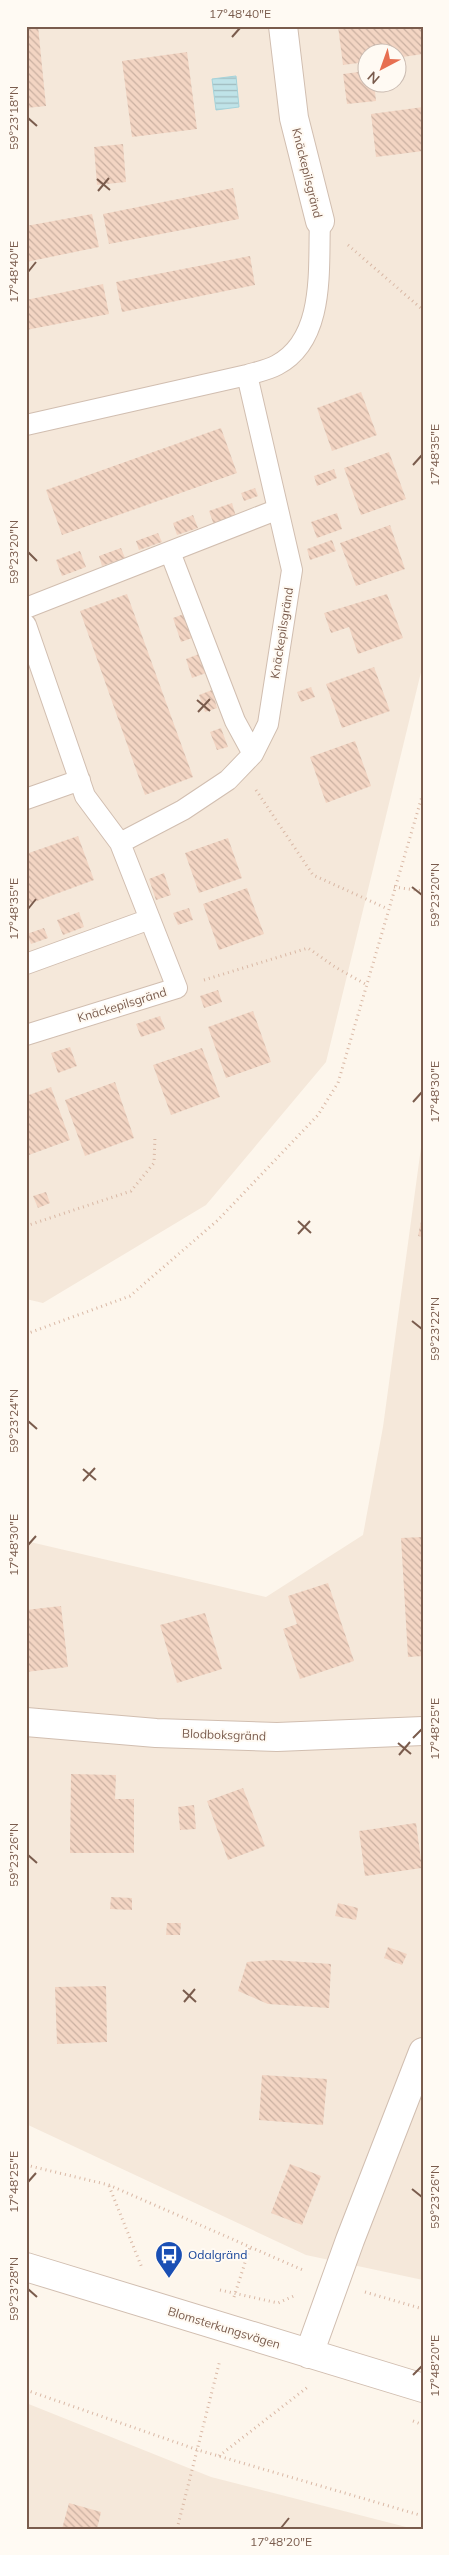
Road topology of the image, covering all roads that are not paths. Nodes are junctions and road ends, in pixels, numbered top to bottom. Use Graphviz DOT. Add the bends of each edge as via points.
graph roads {
  1 [pos="283,26"];
  2 [pos="320,221"];
  3 [pos="248,375"];
  4 [pos="26,425"];
  5 [pos="276,510"];
  6 [pos="170,552"];
  7 [pos="26,608"];
  8 [pos="27,632"];
  9 [pos="247,760"];
  10 [pos="80,780"];
  11 [pos="26,798"];
  12 [pos="120,843"];
  13 [pos="150,919"];
  14 [pos="26,964"];
  15 [pos="26,1035"];
  16 [pos="26,1722"];
  17 [pos="423,1731"];
  18 [pos="423,2052"];
  19 [pos="26,2267"];
  20 [pos="309,2354"];
  21 [pos="423,2388"];
  1 -- 2 [label="street, Knäckepilsgränd" via="294,118"];
  2 -- 3 [label="lane, Knäckepilsgränd" via="316,306 307,330 294,352 277,365"];
  3 -- 4 [label="lane, Knäckepilsgränd"];
  3 -- 5 [label="lane, Knäckepilsgränd"];
  5 -- 6 [label="lane"];
  5 -- 9 [label="lane, Knäckepilsgränd" via="292,570 268,724"];
  6 -- 7 [label="lane"];
  6 -- 9 [label="lane"];
  8 -- 10 [label="lane, Knäckepilsgränd"];
  9 -- 12 [label="lane, Knäckepilsgränd" via="228,780 183,810"];
  10 -- 11 [label="lane"];
  10 -- 12 [label="lane, Knäckepilsgränd" via="85,796"];
  12 -- 13 [label="lane, Knäckepilsgränd"];
  13 -- 14 [label="lane"];
  13 -- 15 [label="lane, Knäckepilsgränd" via="177,988"];
  16 -- 17 [label="street, Blodboksgränd" via="156,1733 277,1737"];
  18 -- 20 [label="street" via="326,2279"];
  19 -- 20 [label="street, Blomsterkungsvägen"];
  20 -- 21 [label="street, Blomsterkungsvägen"];
}
